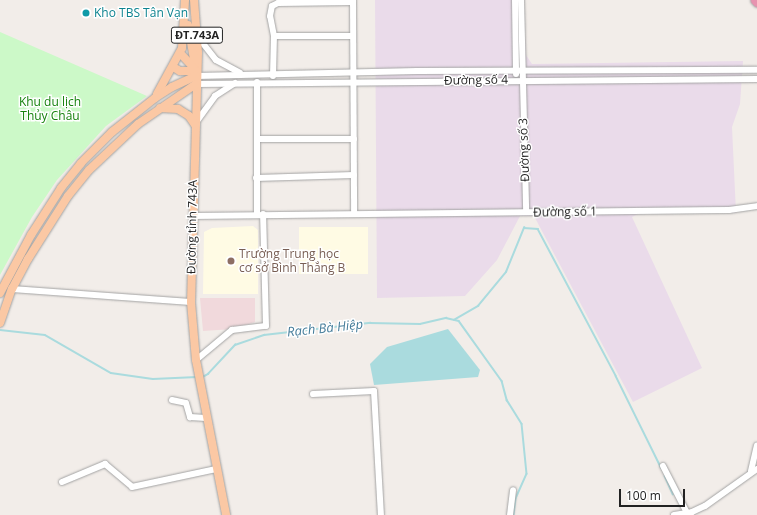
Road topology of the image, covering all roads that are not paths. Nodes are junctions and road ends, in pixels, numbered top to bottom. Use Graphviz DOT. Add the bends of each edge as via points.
graph roads {
  1 [pos="185,0"];
  2 [pos="194,0"];
  3 [pos="515,0"];
  4 [pos="521,0"];
  5 [pos="305,1"];
  6 [pos="353,1"];
  7 [pos="186,11"];
  8 [pos="197,36"];
  9 [pos="274,36"];
  10 [pos="353,36"];
  11 [pos="180,53"];
  12 [pos="173,67"];
  13 [pos="516,70"];
  14 [pos="524,70"];
  15 [pos="757,70"];
  16 [pos="353,72"];
  17 [pos="273,73"];
  18 [pos="243,74"];
  19 [pos="196,77"];
  20 [pos="524,79"];
  21 [pos="757,79"];
  22 [pos="516,80"];
  23 [pos="236,82"];
  24 [pos="258,82"];
  25 [pos="273,82"];
  26 [pos="354,82"];
  27 [pos="522,88"];
  28 [pos="155,98"];
  29 [pos="159,108"];
  30 [pos="195,126"];
  31 [pos="257,139"];
  32 [pos="354,139"];
  33 [pos="354,175"];
  34 [pos="256,178"];
  35 [pos="68,179"];
  36 [pos="76,186"];
  37 [pos="757,206"];
  38 [pos="526,212"];
  39 [pos="354,213"];
  40 [pos="260,214"];
  41 [pos="192,216"];
  42 [pos="12,289"];
  43 [pos="0,293"];
  44 [pos="191,302"];
  45 [pos="1,321"];
  46 [pos="196,360"];
  47 [pos="313,394"];
  48 [pos="172,400"];
  49 [pos="206,418"];
  50 [pos="757,446"];
  51 [pos="663,466"];
  52 [pos="216,469"];
  53 [pos="754,470"];
  54 [pos="62,482"];
  55 [pos="513,490"];
  56 [pos="687,513"];
  57 [pos="226,515"];
  58 [pos="381,515"];
  59 [pos="510,515"];
  60 [pos="674,515"];
  1 -- 7 [label="main road, ĐT.743A"];
  2 -- 8 [label="main road, ĐT.743A"];
  3 -- 13 [label="street"];
  4 -- 14 [label="street, Đường số 3"];
  5 -- 6 [label="street"];
  5 -- 9 [label="street" via="278,3 272,6 270,16"];
  6 -- 10 [label="street"];
  7 -- 11 [label="main road" via="184,41"];
  7 -- 19 [label="main road, Đường tỉnh 743A / ĐT.743A" via="191,59"];
  8 -- 18 [label="street" via="216,60"];
  8 -- 19 [label="main road, ĐT.743A"];
  9 -- 10 [label="street"];
  9 -- 17 [label="street"];
  10 -- 16 [label="street"];
  11 -- 12 [label="main road"];
  11 -- 19 [label="main road"];
  12 -- 19 [label="main road"];
  12 -- 28 [label="main road"];
  13 -- 14 [label="street, Đường số 4"];
  13 -- 16 [label="street, Đường số 4"];
  13 -- 22 [label="street"];
  14 -- 15 [label="street, Đường số 4"];
  14 -- 20 [label="street, Đường số 3"];
  16 -- 17 [label="street, Đường số 4"];
  16 -- 26 [label="street"];
  17 -- 18 [label="street, Đường số 4"];
  17 -- 25 [label="street"];
  18 -- 19 [label="street, Đường số 4"];
  19 -- 23 [label="street, Đường số 4"];
  19 -- 28 [label="main road" via="172,87"];
  19 -- 29 [label="main road"];
  19 -- 30 [label="main road, Đường tỉnh 743A / ĐT.743A"];
  20 -- 21 [label="street, Đường số 4"];
  20 -- 22 [label="street, Đường số 4"];
  20 -- 27 [label="street, Đường số 3"];
  22 -- 26 [label="street, Đường số 4"];
  22 -- 27 [label="street"];
  23 -- 24 [label="street, Đường số 4"];
  23 -- 30 [label="street" via="222,90 207,104"];
  24 -- 25 [label="street, Đường số 4"];
  24 -- 31 [label="street"];
  25 -- 26 [label="street, Đường số 4"];
  26 -- 32 [label="street"];
  27 -- 38 [label="street, Đường số 3"];
  28 -- 35 [label="main road" via="112,132"];
  29 -- 30 [label="main road" via="178,109 189,116"];
  29 -- 36 [label="main road" via="112,146"];
  30 -- 41 [label="main road, Đường tỉnh 743A / ĐT.743A"];
  31 -- 32 [label="street"];
  31 -- 34 [label="street"];
  32 -- 33 [label="street"];
  33 -- 34 [label="street"];
  33 -- 39 [label="street"];
  34 -- 40 [label="street"];
  35 -- 36 [label="main road"];
  35 -- 43 [label="main road" via="31,235"];
  36 -- 42 [label="main road" via="46,228"];
  37 -- 38 [label="street, Đường số 1" via="729,210"];
  38 -- 39 [label="street, Đường số 1"];
  39 -- 40 [label="street, Đường số 1"];
  40 -- 41 [label="street, Đường số 1"];
  40 -- 46 [label="street" via="266,326 232,330"];
  41 -- 44 [label="main road, Đường tỉnh 743A / ĐT.743A"];
  42 -- 44 [label="street"];
  42 -- 45 [label="main road"];
  44 -- 46 [label="main road, Đường tỉnh 743A / ĐT.743A"];
  46 -- 49 [label="main road, Đường tỉnh 743A / ĐT.743A"];
  47 -- 58 [label="street" via="374,391"];
  48 -- 49 [label="street" via="186,403 191,421"];
  49 -- 52 [label="main road, ĐT.743A"];
  50 -- 53 [label="street"];
  51 -- 56 [label="street"];
  52 -- 54 [label="street" via="132,487 105,464"];
  52 -- 57 [label="main road, ĐT.743A"];
  53 -- 56 [label="street" via="705,506"];
  55 -- 59 [label="street"];
  56 -- 60 [label="street"];
}
